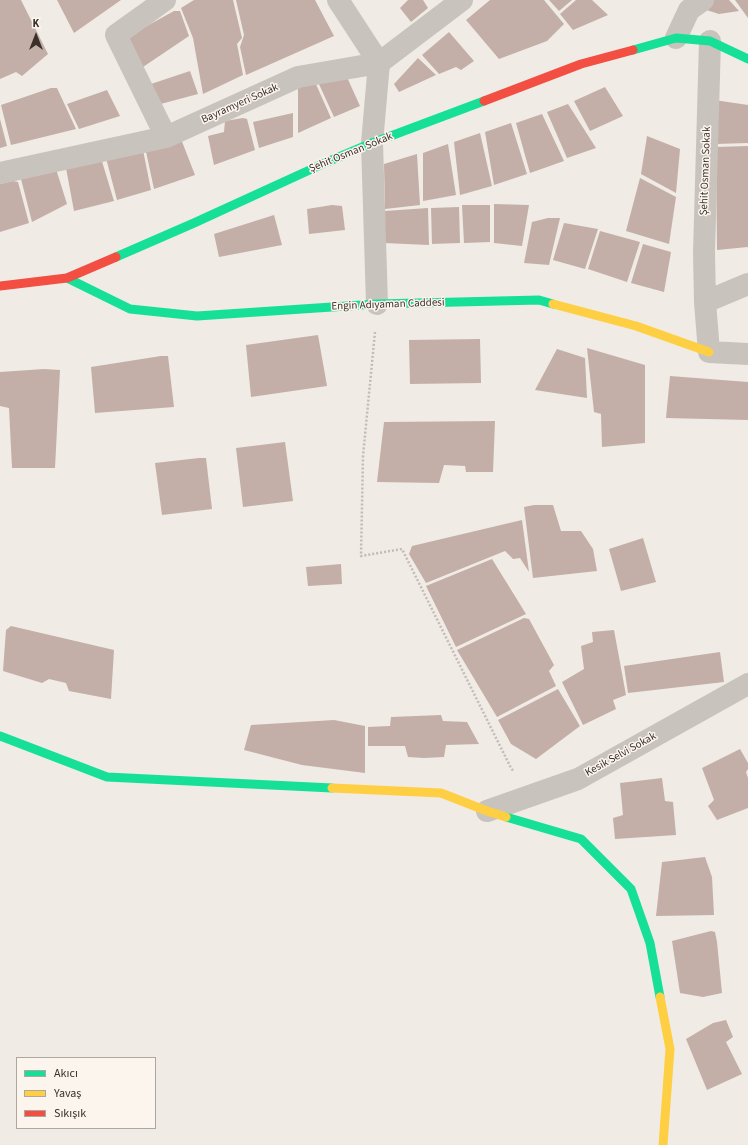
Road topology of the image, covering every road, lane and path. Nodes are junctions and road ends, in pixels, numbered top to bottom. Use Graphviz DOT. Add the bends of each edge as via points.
graph roads {
  1 [pos="165,0"];
  2 [pos="338,0"];
  3 [pos="462,0"];
  4 [pos="703,0"];
  5 [pos="676,38"];
  6 [pos="710,41"];
  7 [pos="748,59"];
  8 [pos="379,63"];
  9 [pos="166,137"];
  10 [pos="372,143"];
  11 [pos="0,173"];
  12 [pos="67,278"];
  13 [pos="748,284"];
  14 [pos="0,286"];
  15 [pos="705,302"];
  16 [pos="378,304"];
  17 [pos="709,352"];
  18 [pos="748,354"];
  19 [pos="748,684"];
  20 [pos="0,736"];
  21 [pos="533,795"];
  22 [pos="487,811"];
  23 [pos="662,1145"];
  1 -- 9 [label="street" via="116,35"];
  2 -- 8 [label="street"];
  3 -- 8 [label="street, Bayramyeri Sokak"];
  4 -- 5 [label="street" via="689,10"];
  5 -- 6 [label="street, Şehit Osman Sokak"];
  5 -- 10 [label="street, Şehit Osman Sokak" via="581,64"];
  6 -- 7 [label="street, Şehit Osman Sokak"];
  6 -- 15 [label="street, Şehit Osman Sokak"];
  8 -- 9 [label="street, Bayramyeri Sokak" via="298,77"];
  8 -- 10 [label="street"];
  9 -- 11 [label="street, Bayramyeri Sokak"];
  10 -- 12 [label="street, Şehit Osman Sokak"];
  10 -- 16 [label="street"];
  12 -- 14 [label="street, Şehit Osman Sokak"];
  12 -- 16 [label="street, Engin Adıyaman Caddesi" via="130,309 197,316"];
  13 -- 15 [label="street"];
  15 -- 17 [label="street, Şehit Osman Sokak"];
  16 -- 17 [label="street, Engin Adıyaman Caddesi" via="539,300 636,326"];
  16 -- 21 [label="path" via="363,456 361,556 402,549 511,768"];
  17 -- 18 [label="street"];
  19 -- 21 [label="street, Kesik Selvi Sokak" via="578,779"];
  20 -- 22 [label="street" via="107,777 441,793"];
  21 -- 22 [label="street, Kesik Selvi Sokak"];
  22 -- 23 [label="street" via="581,839 631,889 650,943 670,1048"];
}
